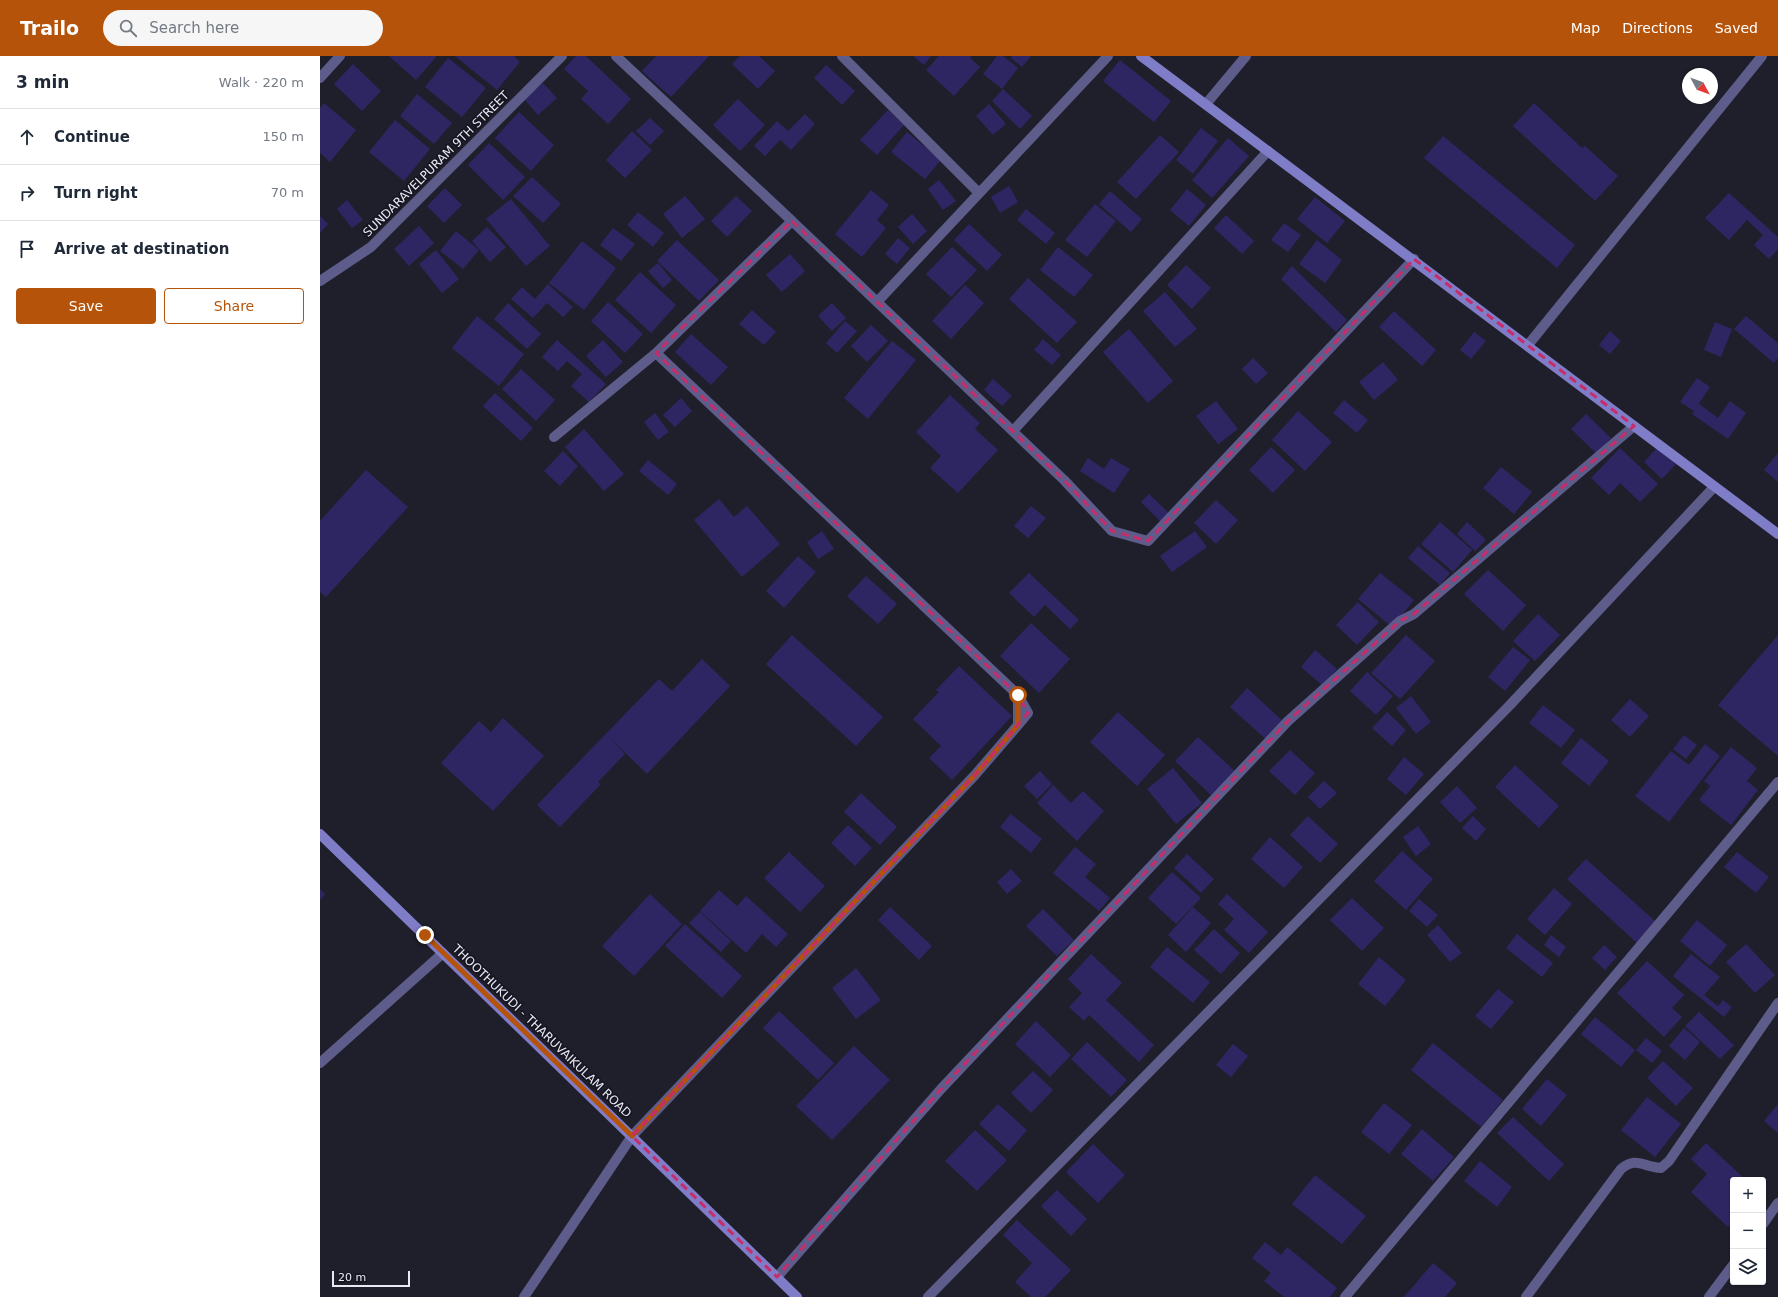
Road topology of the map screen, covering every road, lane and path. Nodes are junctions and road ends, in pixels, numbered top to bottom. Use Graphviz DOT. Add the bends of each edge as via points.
graph roads {
  1 [pos="340,56"];
  2 [pos="562,56"];
  3 [pos="616,56"];
  4 [pos="842,56"];
  5 [pos="1108,56"];
  6 [pos="1141,56"];
  7 [pos="1246,56"];
  8 [pos="1762,56"];
  9 [pos="320,78"];
  10 [pos="1206,104"];
  11 [pos="1268,152"];
  12 [pos="979,193"];
  13 [pos="792,221"];
  14 [pos="1414,259"];
  15 [pos="320,281"];
  16 [pos="877,302"];
  17 [pos="1528,345"];
  18 [pos="656,353"];
  19 [pos="1634,426"];
  20 [pos="1013,431"];
  21 [pos="554,437"];
  22 [pos="1714,487"];
  23 [pos="1778,534"];
  24 [pos="1778,782"];
  25 [pos="320,834"];
  26 [pos="443,953"];
  27 [pos="1778,1003"];
  28 [pos="320,1063"];
  29 [pos="632,1136"];
  30 [pos="1778,1204"];
  31 [pos="1766,1220"];
  32 [pos="1730,1269"];
  33 [pos="777,1277"];
  34 [pos="524,1297"];
  35 [pos="797,1297"];
  36 [pos="928,1297"];
  37 [pos="1345,1297"];
  38 [pos="1526,1297"];
  39 [pos="1709,1297"];
  1 -- 9 [label="street"];
  2 -- 15 [label="street, SUNDARAVELPURAM 9TH STREET" via="371,247"];
  3 -- 13 [label="street"];
  4 -- 12 [label="street"];
  5 -- 12 [label="street"];
  6 -- 10 [label="street"];
  7 -- 10 [label="street"];
  8 -- 17 [label="street"];
  10 -- 11 [label="street"];
  11 -- 14 [label="street"];
  11 -- 20 [label="street"];
  12 -- 16 [label="street"];
  13 -- 16 [label="street"];
  13 -- 18 [label="street"];
  14 -- 17 [label="street"];
  14 -- 20 [label="street" via="1148,541 1112,531"];
  16 -- 20 [label="street"];
  17 -- 19 [label="street"];
  18 -- 21 [label="street"];
  18 -- 29 [label="street" via="1018,695 1018,725 975,775"];
  19 -- 22 [label="street"];
  19 -- 33 [label="street" via="1414,614 1400,621 1288,721 941,1089"];
  22 -- 23 [label="street"];
  22 -- 36 [label="street" via="1510,705"];
  24 -- 37 [label="street"];
  25 -- 26 [label="street, THOOTHUKUDI - THARUVAIKULAM ROAD"];
  26 -- 28 [label="street"];
  26 -- 29 [label="street, THOOTHUKUDI - THARUVAIKULAM ROAD"];
  27 -- 38 [label="street" via="1670,1161 1661,1168 1634,1162 1621,1169"];
  29 -- 33 [label="street, THOOTHUKUDI - THARUVAIKULAM ROAD"];
  29 -- 34 [label="street"];
  30 -- 31 [label="street"];
  32 -- 39 [label="street"];
  33 -- 35 [label="street, THOOTHUKUDI - THARUVAIKULAM ROAD"];
}
